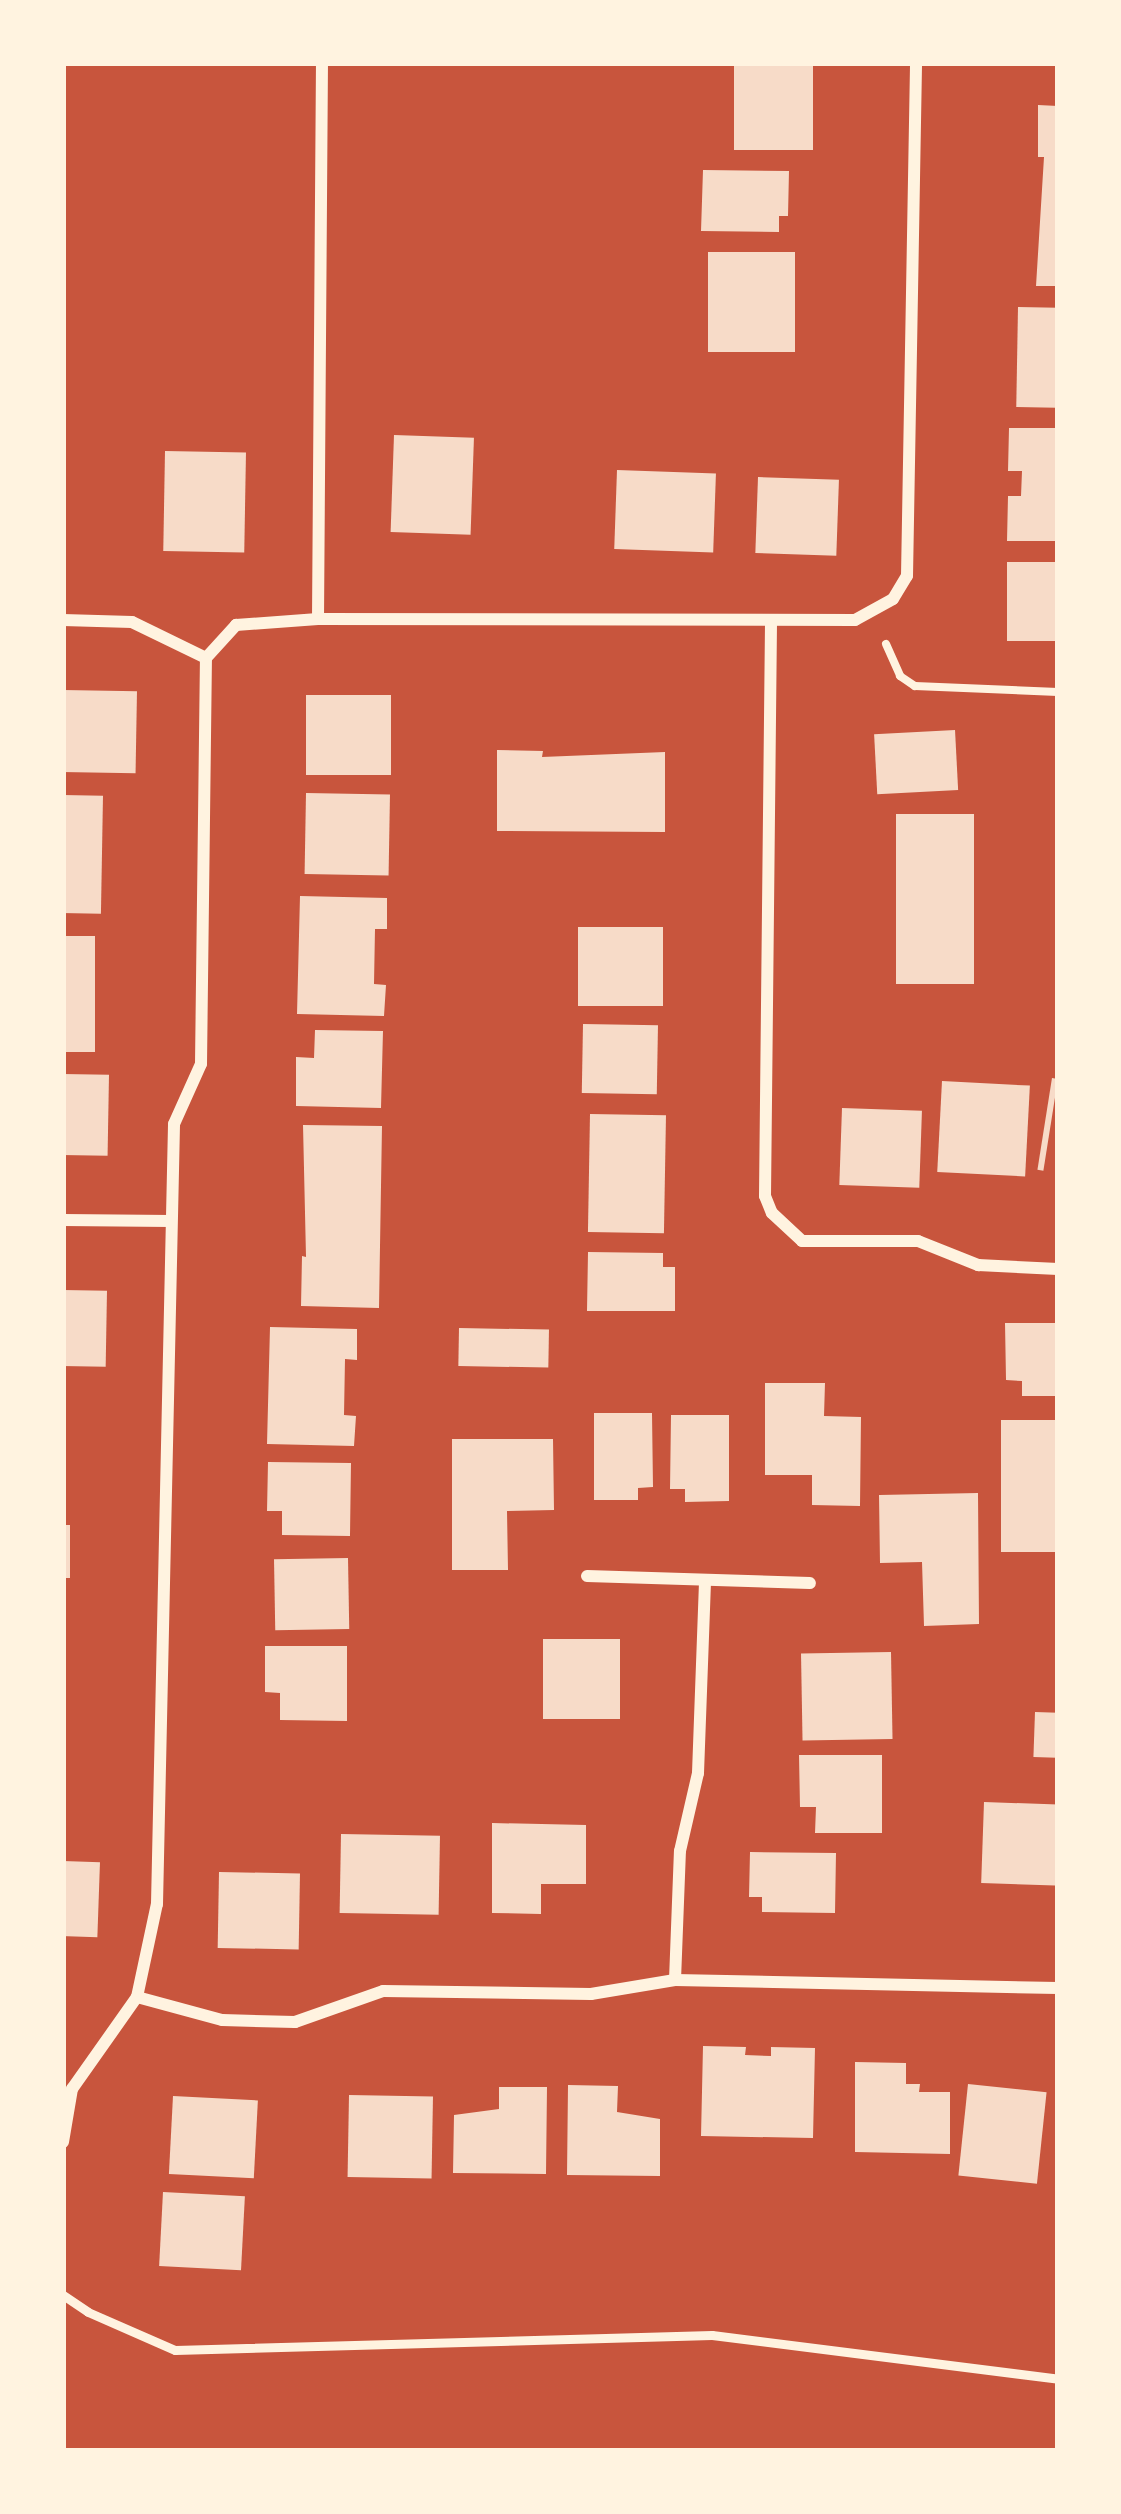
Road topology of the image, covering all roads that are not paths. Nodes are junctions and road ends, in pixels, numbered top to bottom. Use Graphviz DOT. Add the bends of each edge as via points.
graph roads {
  1 [pos="322,63"];
  2 [pos="916,63"];
  3 [pos="318,619"];
  4 [pos="63,620"];
  5 [pos="771,622"];
  6 [pos="206,658"];
  7 [pos="63,1220"];
  8 [pos="171,1221"];
  9 [pos="1058,1269"];
  10 [pos="587,1576"];
  11 [pos="705,1582"];
  12 [pos="810,1582"];
  13 [pos="675,1980"];
  14 [pos="1058,1988"];
  15 [pos="136,1997"];
  16 [pos="67,2085"];
  17 [pos="63,2142"];
  18 [pos="63,2295"];
  19 [pos="1058,2379"];
  1 -- 3 [label="street"];
  2 -- 5 [label="street" via="907,576 872,615"];
  3 -- 5 [label="street"];
  3 -- 6 [label="street" via="236,626"];
  4 -- 6 [label="street" via="132,622"];
  5 -- 9 [label="street" via="765,1196 772,1213 802,1241 918,1241 978,1265"];
  6 -- 8 [label="street" via="201,1064 174,1124"];
  7 -- 8 [label="street"];
  8 -- 15 [label="street" via="158,1904"];
  10 -- 11 [label="street"];
  11 -- 12 [label="street"];
  11 -- 13 [label="street" via="698,1773 680,1850"];
  13 -- 14 [label="street"];
  13 -- 15 [label="street" via="591,1994 383,1991 295,2022 221,2020"];
  15 -- 16 [label="street"];
  16 -- 17 [label="street"];
  18 -- 19 [label="lane" via="175,2350 712,2335"];
}
